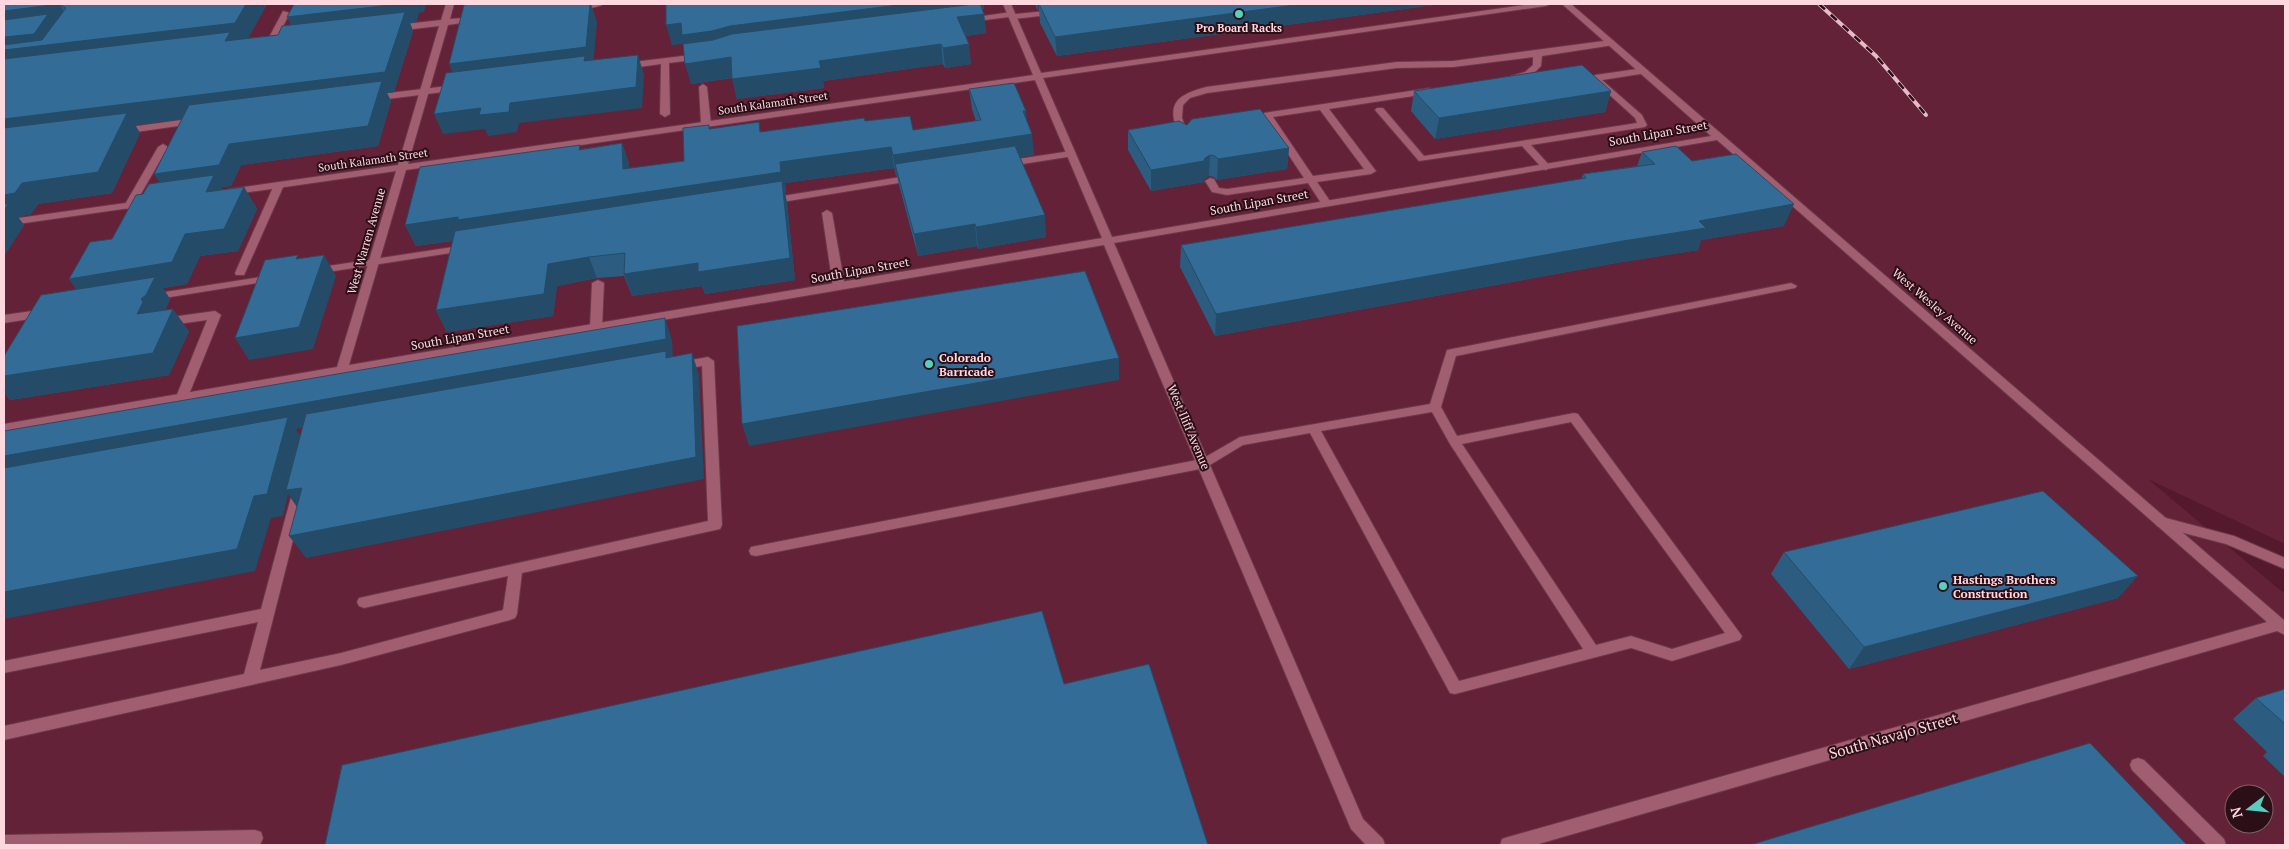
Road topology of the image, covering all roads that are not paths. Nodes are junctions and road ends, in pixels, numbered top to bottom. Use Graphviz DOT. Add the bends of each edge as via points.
graph roads {
  1 [pos="450,4"];
  2 [pos="600,4"];
  3 [pos="1546,4"];
  4 [pos="1568,4"];
  5 [pos="562,8"];
  6 [pos="1060,11"];
  7 [pos="1010,12"];
  8 [pos="286,13"];
  9 [pos="488,17"];
  10 [pos="962,20"];
  11 [pos="444,22"];
  12 [pos="386,29"];
  13 [pos="280,42"];
  14 [pos="270,43"];
  15 [pos="1611,43"];
  16 [pos="261,45"];
  17 [pos="1538,54"];
  18 [pos="709,56"];
  19 [pos="665,62"];
  20 [pos="617,68"];
  21 [pos="1644,71"];
  22 [pos="1038,76"];
  23 [pos="1500,80"];
  24 [pos="462,87"];
  25 [pos="703,87"];
  26 [pos="1441,89"];
  27 [pos="424,92"];
  28 [pos="365,99"];
  29 [pos="1323,107"];
  30 [pos="1380,110"];
  31 [pos="665,114"];
  32 [pos="209,119"];
  33 [pos="706,124"];
  34 [pos="111,132"];
  35 [pos="1720,136"];
  36 [pos="1186,141"];
  37 [pos="1524,143"];
  38 [pos="163,147"];
  39 [pos="1071,154"];
  40 [pos="993,166"];
  41 [pos="1546,166"];
  42 [pos="401,168"];
  43 [pos="924,177"];
  44 [pos="1210,181"];
  45 [pos="1311,181"];
  46 [pos="279,184"];
  47 [pos="223,192"];
  48 [pos="158,202"];
  49 [pos="757,203"];
  50 [pos="1327,204"];
  51 [pos="129,206"];
  52 [pos="827,213"];
  53 [pos="4,223"];
  54 [pos="1109,242"];
  55 [pos="481,246"];
  56 [pos="373,262"];
  57 [pos="240,273"];
  58 [pos="305,273"];
  59 [pos="286,276"];
  60 [pos="598,283"];
  61 [pos="1791,286"];
  62 [pos="840,287"];
  63 [pos="140,298"];
  64 [pos="62,310"];
  65 [pos="4,320"];
  66 [pos="164,322"];
  67 [pos="596,328"];
  68 [pos="670,368"];
  69 [pos="342,370"];
  70 [pos="182,398"];
  71 [pos="1436,407"];
  72 [pos="4,428"];
  73 [pos="1314,429"];
  74 [pos="1454,441"];
  75 [pos="1205,463"];
  76 [pos="301,480"];
  77 [pos="2162,522"];
  78 [pos="756,551"];
  79 [pos="2285,564"];
  80 [pos="516,569"];
  81 [pos="364,602"];
  82 [pos="268,614"];
  83 [pos="2282,627"];
  84 [pos="1593,652"];
  85 [pos="4,667"];
  86 [pos="251,678"];
  87 [pos="4,733"];
  88 [pos="2138,765"];
  89 [pos="1357,824"];
  90 [pos="4,843"];
  91 [pos="251,845"];
  92 [pos="1366,845"];
  93 [pos="1377,845"];
  94 [pos="1508,845"];
  95 [pos="2218,845"];
  1 -- 11 [label="street, West Warren Avenue"];
  2 -- 5 [label="street"];
  3 -- 22 [label="street, South Kalamath Street"];
  4 -- 15 [label="street, West Wesley Avenue"];
  6 -- 7 [label="street"];
  7 -- 10 [label="street"];
  7 -- 22 [label="street, West Iliff Avenue"];
  8 -- 14 [label="street"];
  9 -- 11 [label="street"];
  11 -- 12 [label="street"];
  11 -- 27 [label="street, West Warren Avenue"];
  13 -- 14 [label="street"];
  14 -- 16 [label="street"];
  15 -- 17 [label="street"];
  15 -- 21 [label="street, West Wesley Avenue"];
  17 -- 23 [label="street" via="1537,66 1528,74"];
  17 -- 36 [label="street" via="1453,64 1397,65 1198,92 1180,99 1176,108 1176,117"];
  18 -- 19 [label="street"];
  19 -- 20 [label="street"];
  19 -- 31 [label="street"];
  21 -- 35 [label="street, West Wesley Avenue"];
  21 -- 37 [label="street" via="1595,78 1640,117 1642,125"];
  22 -- 33 [label="street, South Kalamath Street"];
  22 -- 39 [label="street, West Iliff Avenue"];
  24 -- 27 [label="street"];
  25 -- 33 [label="street"];
  26 -- 29 [label="street"];
  27 -- 28 [label="street"];
  27 -- 42 [label="street, West Warren Avenue"];
  29 -- 45 [label="street" via="1267,115"];
  29 -- 45 [label="street" via="1372,171"];
  30 -- 37 [label="street" via="1422,159"];
  32 -- 34 [label="street"];
  33 -- 42 [label="street, South Kalamath Street"];
  35 -- 41 [label="street, South Lipan Street"];
  35 -- 77 [label="street, West Wesley Avenue"];
  37 -- 41 [label="street"];
  38 -- 51 [label="street"];
  39 -- 40 [label="street"];
  39 -- 54 [label="street, West Iliff Avenue"];
  41 -- 50 [label="street, South Lipan Street"];
  42 -- 46 [label="street, South Kalamath Street"];
  42 -- 56 [label="street, West Warren Avenue"];
  43 -- 49 [label="street"];
  44 -- 45 [label="street" via="1216,190 1227,192"];
  45 -- 50 [label="street"];
  46 -- 47 [label="street, South Kalamath Street"];
  46 -- 57 [label="street"];
  48 -- 51 [label="street"];
  50 -- 54 [label="street, South Lipan Street"];
  51 -- 53 [label="street"];
  52 -- 62 [label="street"];
  54 -- 62 [label="street, South Lipan Street"];
  54 -- 75 [label="street, West Iliff Avenue"];
  55 -- 56 [label="street"];
  56 -- 58 [label="street"];
  56 -- 69 [label="street, West Warren Avenue"];
  59 -- 63 [label="street"];
  60 -- 67 [label="street"];
  61 -- 71 [label="street" via="1451,353"];
  62 -- 67 [label="street, South Lipan Street"];
  64 -- 65 [label="street"];
  66 -- 70 [label="street" via="216,315"];
  67 -- 69 [label="street, South Lipan Street"];
  68 -- 80 [label="street" via="708,361 715,525"];
  69 -- 70 [label="street, South Lipan Street"];
  70 -- 72 [label="street, South Lipan Street"];
  71 -- 73 [label="street"];
  71 -- 74 [label="street"];
  73 -- 75 [label="street" via="1240,441"];
  73 -- 84 [label="street" via="1455,688"];
  74 -- 84 [label="street"];
  74 -- 84 [label="street" via="1574,417 1735,636 1672,656 1631,642"];
  75 -- 78 [label="street"];
  75 -- 89 [label="street, West Iliff Avenue"];
  76 -- 82 [label="street"];
  77 -- 79 [label="street" via="2229,540"];
  77 -- 83 [label="street, West Wesley Avenue"];
  80 -- 81 [label="street"];
  80 -- 86 [label="street" via="510,614"];
  82 -- 85 [label="street"];
  82 -- 86 [label="street"];
  83 -- 94 [label="street, South Navajo Street"];
  86 -- 87 [label="street"];
  88 -- 95 [label="street"];
  89 -- 92 [label="street"];
  89 -- 93 [label="street, West Iliff Avenue"];
  90 -- 91 [label="street" via="255,838"];
}
